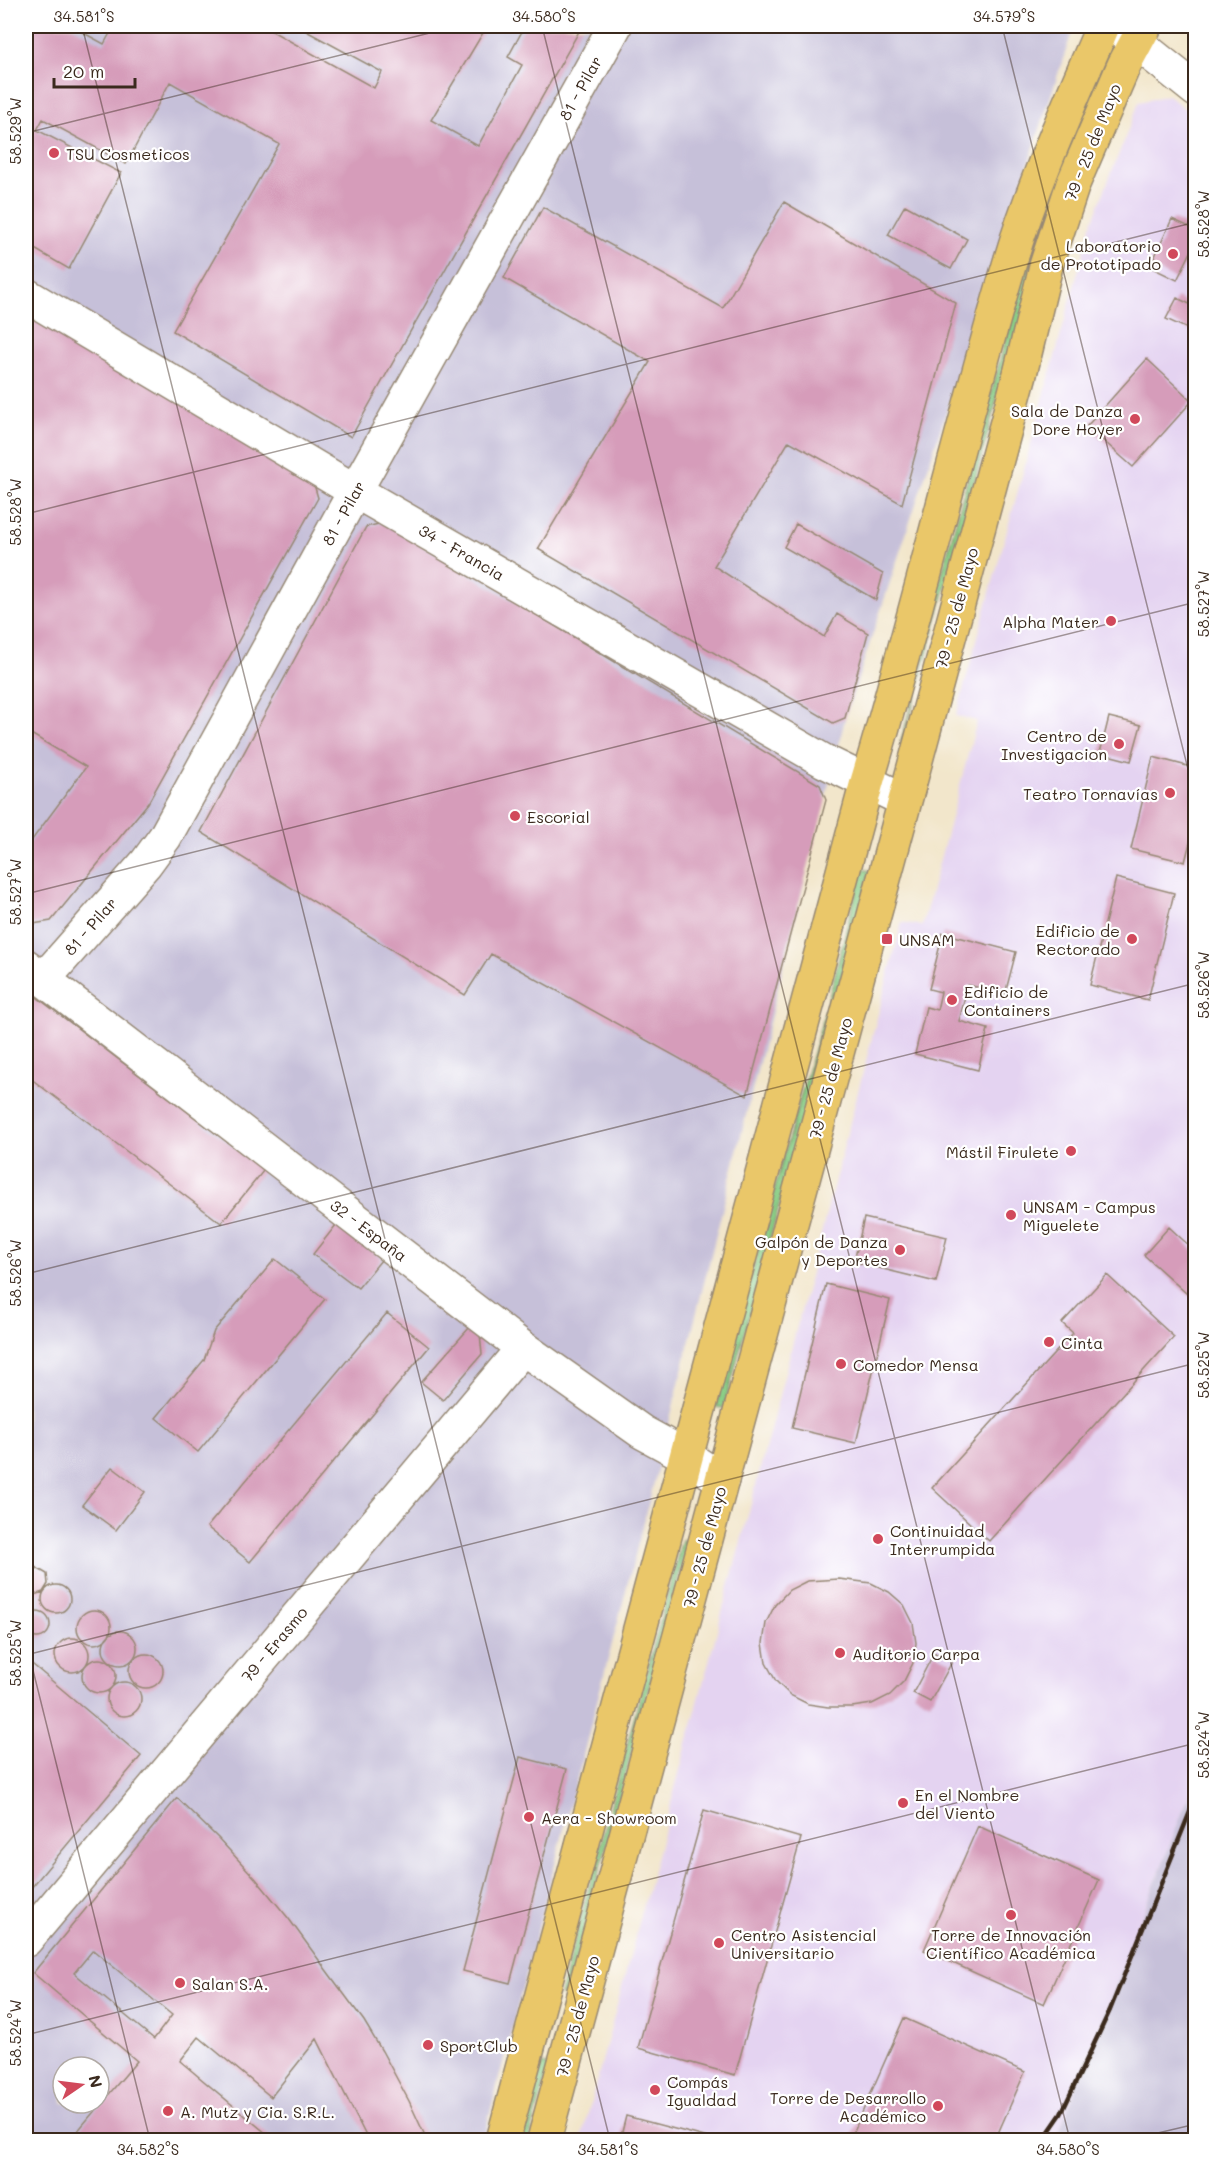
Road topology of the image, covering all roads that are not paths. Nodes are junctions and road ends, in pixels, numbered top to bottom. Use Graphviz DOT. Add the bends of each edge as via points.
graph roads {
  1 [pos="615,26"];
  2 [pos="1103,26"];
  3 [pos="1132,31"];
  4 [pos="1196,90"];
  5 [pos="26,295"];
  6 [pos="355,491"];
  7 [pos="867,782"];
  8 [pos="904,800"];
  9 [pos="34,973"];
  10 [pos="523,1348"];
  11 [pos="686,1456"];
  12 [pos="722,1480"];
  13 [pos="26,1940"];
  14 [pos="503,2140"];
  15 [pos="544,2140"];
  1 -- 6 [label="street, 81 - Pilar"];
  2 -- 7 [label="main road, 79 - 25 de Mayo" via="1039,176 1011,261"];
  3 -- 4 [label="street"];
  3 -- 8 [label="main road, 79 - 25 de Mayo" via="1073,184 1047,266"];
  5 -- 6 [label="street, 34 - Francia"];
  6 -- 7 [label="street, 34 - Francia"];
  6 -- 9 [label="street, 81 - Pilar" via="165,837 146,863"];
  7 -- 8 [label="street, 34 - Francia"];
  7 -- 11 [label="main road, 79 - 25 de Mayo"];
  8 -- 12 [label="main road, 79 - 25 de Mayo"];
  9 -- 10 [label="street, 32 - España"];
  10 -- 11 [label="street, 32 - España" via="642,1432"];
  10 -- 13 [label="street, 79 - Erasmo"];
  11 -- 12 [label="street, 32 - España"];
  11 -- 14 [label="main road, 79 - 25 de Mayo"];
  12 -- 15 [label="main road, 79 - 25 de Mayo"];
}
